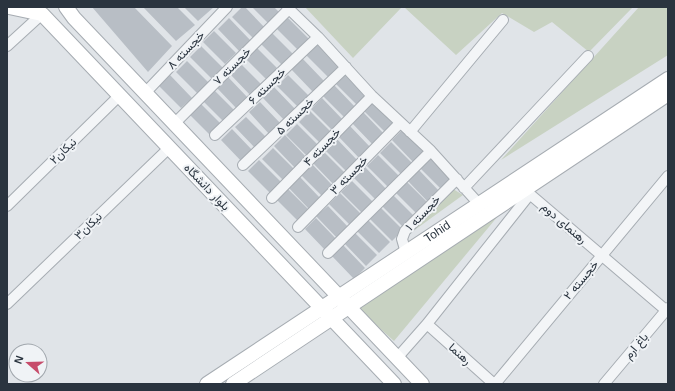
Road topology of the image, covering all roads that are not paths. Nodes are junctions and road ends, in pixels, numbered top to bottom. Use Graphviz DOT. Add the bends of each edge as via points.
graph roads {
  1 [pos="9,7"];
  2 [pos="66,7"];
  3 [pos="228,7"];
  4 [pos="288,8"];
  5 [pos="42,14"];
  6 [pos="503,20"];
  7 [pos="318,37"];
  8 [pos="7,46"];
  9 [pos="588,56"];
  10 [pos="346,67"];
  11 [pos="668,79"];
  12 [pos="145,93"];
  13 [pos="668,94"];
  14 [pos="120,96"];
  15 [pos="372,96"];
  16 [pos="400,123"];
  17 [pos="174,124"];
  18 [pos="410,132"];
  19 [pos="215,135"];
  20 [pos="169,148"];
  21 [pos="431,151"];
  22 [pos="243,166"];
  23 [pos="668,176"];
  24 [pos="457,179"];
  25 [pos="464,188"];
  26 [pos="523,188"];
  27 [pos="272,198"];
  28 [pos="479,204"];
  29 [pos="7,206"];
  30 [pos="298,227"];
  31 [pos="328,253"];
  32 [pos="406,253"];
  33 [pos="601,256"];
  34 [pos="339,297"];
  35 [pos="7,304"];
  36 [pos="349,307"];
  37 [pos="322,308"];
  38 [pos="667,310"];
  39 [pos="332,318"];
  40 [pos="427,324"];
  41 [pos="397,358"];
  42 [pos="207,384"];
  43 [pos="233,384"];
  44 [pos="394,384"];
  45 [pos="422,384"];
  46 [pos="494,384"];
  47 [pos="604,384"];
  1 -- 5 [label="main road"];
  2 -- 12 [label="main road, بلوار دانشگاه"];
  3 -- 12 [label="street, خجسته ۸"];
  4 -- 7 [label="street"];
  4 -- 17 [label="street, خجسته ۷"];
  5 -- 8 [label="street"];
  5 -- 14 [label="main road, بلوار دانشگاه"];
  6 -- 18 [label="street"];
  7 -- 10 [label="street"];
  7 -- 19 [label="street, خجسته ۶"];
  9 -- 25 [label="street"];
  10 -- 15 [label="street"];
  10 -- 22 [label="street, خجسته ۵"];
  11 -- 26 [label="main road, Tohid"];
  12 -- 17 [label="main road, بلوار دانشگاه"];
  13 -- 26 [label="main road, Tohid"];
  14 -- 20 [label="main road, بلوار دانشگاه"];
  14 -- 29 [label="street, نیکان۲"];
  15 -- 16 [label="street"];
  15 -- 27 [label="street, خجسته ۴"];
  16 -- 18 [label="street"];
  16 -- 30 [label="street, خجسته ۳"];
  17 -- 34 [label="main road, بلوار دانشگاه"];
  18 -- 21 [label="street"];
  20 -- 35 [label="street, نیکان۳"];
  20 -- 37 [label="main road, بلوار دانشگاه"];
  21 -- 24 [label="street"];
  21 -- 31 [label="street"];
  23 -- 33 [label="street, خجسته ۲"];
  24 -- 25 [label="street"];
  24 -- 32 [label="street, خجسته ۱" via="405,231 402,239"];
  25 -- 28 [label="street"];
  26 -- 28 [label="main road, Tohid"];
  26 -- 33 [label="street, رهنمای دوم"];
  26 -- 36 [label="main road, Tohid"];
  26 -- 40 [label="street"];
  28 -- 32 [label="main road, Tohid"];
  32 -- 34 [label="main road, Tohid"];
  33 -- 38 [label="street, رهنمای دوم"];
  33 -- 46 [label="street, خجسته ۲"];
  34 -- 36 [label="main road, بلوار دانشگاه"];
  34 -- 37 [label="main road, Tohid"];
  36 -- 39 [label="main road, Tohid"];
  36 -- 41 [label="main road, بلوار دانشگاه"];
  37 -- 39 [label="main road, بلوار دانشگاه"];
  37 -- 42 [label="main road, Tohid"];
  38 -- 47 [label="street, باغ ارم"];
  39 -- 43 [label="main road, Tohid"];
  39 -- 44 [label="main road, بلوار دانشگاه"];
  40 -- 41 [label="street"];
  40 -- 46 [label="street, رهنما"];
  41 -- 45 [label="main road, بلوار دانشگاه"];
}
